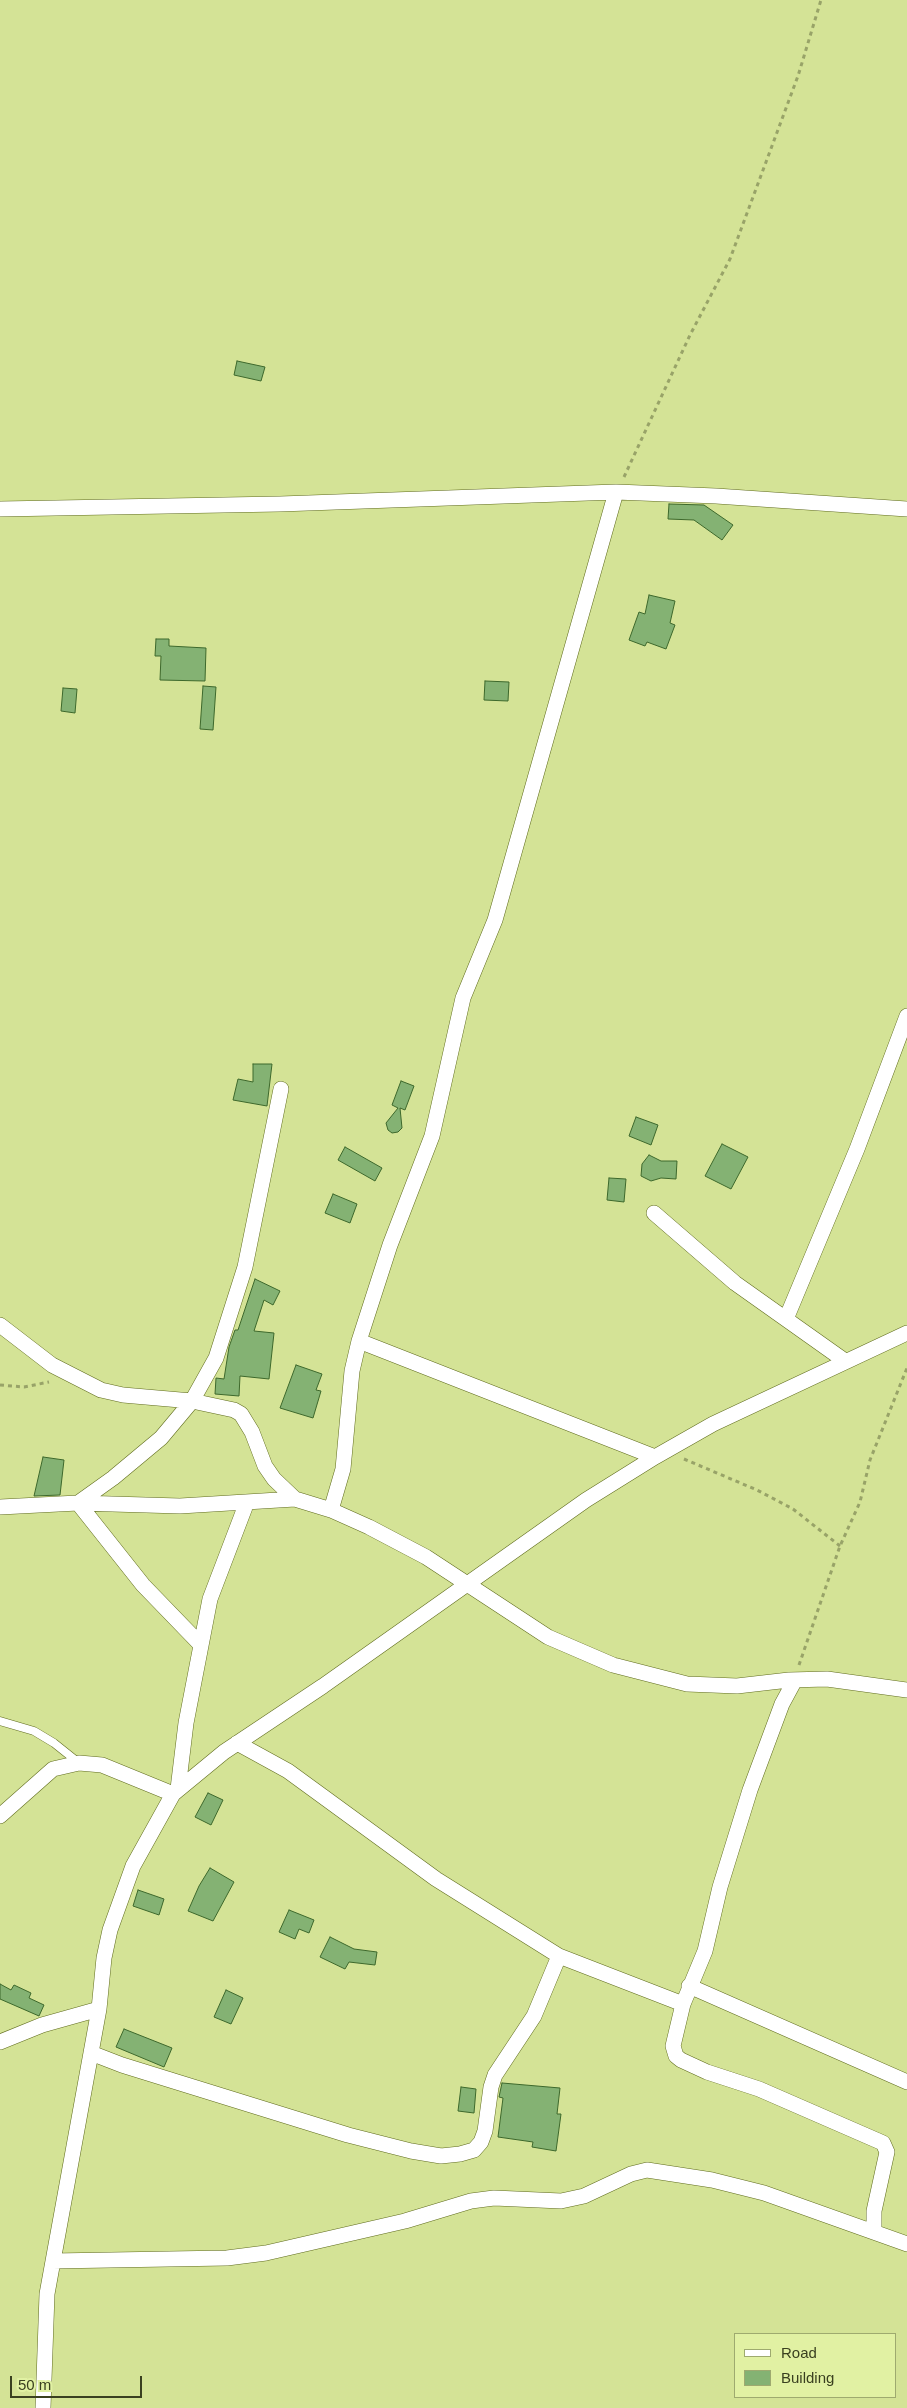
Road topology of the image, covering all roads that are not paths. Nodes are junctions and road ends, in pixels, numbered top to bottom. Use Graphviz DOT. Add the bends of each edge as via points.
graph roads {
  1 [pos="616,492"];
  2 [pos="907,508"];
  3 [pos="0,509"];
  4 [pos="907,1016"];
  5 [pos="281,1089"];
  6 [pos="654,1213"];
  7 [pos="786,1319"];
  8 [pos="0,1325"];
  9 [pos="907,1333"];
  10 [pos="359,1341"];
  11 [pos="845,1361"];
  12 [pos="192,1401"];
  13 [pos="660,1454"];
  14 [pos="295,1499"];
  15 [pos="247,1502"];
  16 [pos="78,1503"];
  17 [pos="0,1508"];
  18 [pos="331,1510"];
  19 [pos="466,1584"];
  20 [pos="200,1644"];
  21 [pos="795,1680"];
  22 [pos="907,1690"];
  23 [pos="0,1721"];
  24 [pos="236,1743"];
  25 [pos="79,1763"];
  26 [pos="176,1792"];
  27 [pos="0,1816"];
  28 [pos="559,1956"];
  29 [pos="689,1986"];
  30 [pos="683,2004"];
  31 [pos="99,2010"];
  32 [pos="0,2042"];
  33 [pos="91,2053"];
  34 [pos="907,2082"];
  35 [pos="874,2232"];
  36 [pos="907,2244"];
  37 [pos="53,2261"];
  38 [pos="43,2408"];
  1 -- 2 [label="street"];
  1 -- 3 [label="street"];
  1 -- 10 [label="street" via="495,920 463,998 432,1136 390,1245"];
  4 -- 7 [label="street" via="857,1150"];
  5 -- 12 [label="street" via="245,1267 216,1358"];
  6 -- 7 [label="street" via="735,1283"];
  7 -- 11 [label="street"];
  8 -- 12 [label="street" via="52,1365 101,1390"];
  9 -- 11 [label="street"];
  10 -- 13 [label="street"];
  10 -- 18 [label="street" via="352,1371 343,1469"];
  11 -- 13 [label="street" via="713,1424"];
  12 -- 14 [label="street" via="241,1414 265,1466"];
  12 -- 16 [label="street" via="162,1438"];
  13 -- 19 [label="street" via="586,1500"];
  14 -- 15 [label="street"];
  14 -- 18 [label="street"];
  15 -- 16 [label="street" via="180,1506"];
  15 -- 20 [label="street" via="210,1599"];
  16 -- 17 [label="street"];
  16 -- 20 [label="street" via="143,1585"];
  18 -- 19 [label="street" via="426,1557"];
  19 -- 21 [label="street" via="548,1637 613,1665 687,1684 737,1686"];
  19 -- 24 [label="street" via="323,1686"];
  20 -- 26 [label="street"];
  21 -- 22 [label="street" via="827,1679"];
  21 -- 29 [label="street" via="782,1704 750,1790 720,1887 705,1951"];
  23 -- 25 [label="lane" via="34,1731"];
  24 -- 26 [label="street"];
  24 -- 28 [label="street" via="288,1771 436,1879"];
  25 -- 26 [label="street" via="102,1765"];
  25 -- 27 [label="street" via="53,1769"];
  26 -- 31 [label="street" via="143,1845 120,1900 104,1958"];
  28 -- 30 [label="street"];
  28 -- 33 [label="street" via="534,2016 495,2075 481,2142 474,2150 460,2154 441,2156 411,2152 348,2135"];
  29 -- 30 [label="street"];
  29 -- 34 [label="street"];
  30 -- 35 [label="street" via="673,2046 681,2060 759,2089 884,2143 887,2152 874,2211"];
  31 -- 32 [label="street" via="42,2025"];
  31 -- 33 [label="street"];
  33 -- 37 [label="street"];
  35 -- 36 [label="street"];
  35 -- 37 [label="street" via="764,2193 712,2180 647,2170 584,2196 561,2201 471,2200 396,2223 266,2253 227,2258"];
  37 -- 38 [label="street" via="46,2323"];
}
